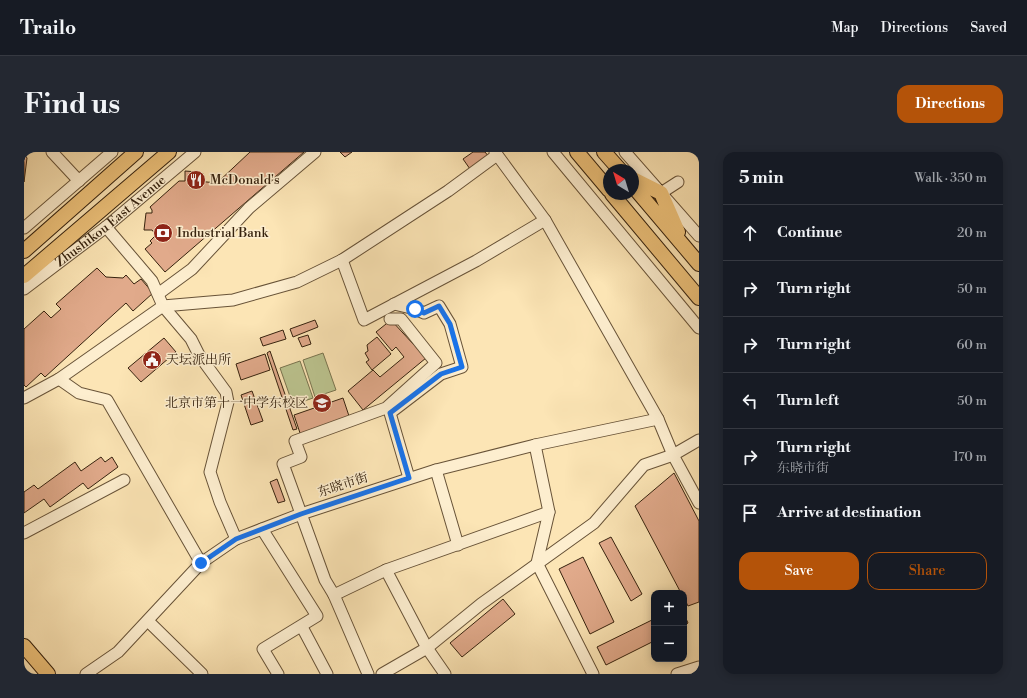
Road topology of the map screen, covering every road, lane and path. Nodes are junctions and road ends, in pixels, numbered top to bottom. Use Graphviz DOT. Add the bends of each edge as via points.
graph roads {
  1 [pos="52,152"];
  2 [pos="112,152"];
  3 [pos="136,152"];
  4 [pos="169,152"];
  5 [pos="195,152"];
  6 [pos="315,152"];
  7 [pos="554,152"];
  8 [pos="577,152"];
  9 [pos="604,152"];
  10 [pos="625,152"];
  11 [pos="496,153"];
  12 [pos="615,164"];
  13 [pos="79,181"];
  14 [pos="639,182"];
  15 [pos="678,182"];
  16 [pos="603,183"];
  17 [pos="639,193"];
  18 [pos="661,193"];
  19 [pos="617,200"];
  20 [pos="545,220"];
  21 [pos="106,227"];
  22 [pos="24,228"];
  23 [pos="699,234"];
  24 [pos="684,247"];
  25 [pos="24,251"];
  26 [pos="342,260"];
  27 [pos="699,264"];
  28 [pos="24,276"];
  29 [pos="24,289"];
  30 [pos="158,294"];
  31 [pos="699,298"];
  32 [pos="394,304"];
  33 [pos="164,306"];
  34 [pos="390,319"];
  35 [pos="699,328"];
  36 [pos="59,379"];
  37 [pos="24,398"];
  38 [pos="388,410"];
  39 [pos="658,419"];
  40 [pos="699,440"];
  41 [pos="535,445"];
  42 [pos="673,455"];
  43 [pos="436,470"];
  44 [pos="409,478"];
  45 [pos="124,480"];
  46 [pos="699,502"];
  47 [pos="549,512"];
  48 [pos="301,514"];
  49 [pos="262,529"];
  50 [pos="24,533"];
  51 [pos="236,539"];
  52 [pos="458,545"];
  53 [pos="201,563"];
  54 [pos="537,563"];
  55 [pos="386,570"];
  56 [pos="334,595"];
  57 [pos="148,621"];
  58 [pos="302,627"];
  59 [pos="24,646"];
  60 [pos="427,648"];
  61 [pos="699,667"];
  62 [pos="589,672"];
  63 [pos="48,674"];
  64 [pos="86,674"];
  65 [pos="202,674"];
  66 [pos="278,674"];
  67 [pos="327,674"];
  68 [pos="368,674"];
  69 [pos="382,674"];
  70 [pos="445,674"];
  71 [pos="677,674"];
  1 -- 13 [label="street"];
  2 -- 13 [label="street"];
  3 -- 25 [label="main road"];
  4 -- 28 [label="main road"];
  5 -- 21 [label="street, Zhushikou East Avenue"];
  6 -- 30 [label="street" via="249,208 192,269"];
  7 -- 35 [label="street"];
  8 -- 16 [label="main road"];
  9 -- 12 [label="main road"];
  10 -- 18 [label="street"];
  11 -- 20 [label="street"];
  11 -- 26 [label="street" via="448,191"];
  13 -- 22 [label="street"];
  14 -- 18 [label="main road"];
  15 -- 18 [label="street"];
  17 -- 24 [label="main road"];
  18 -- 23 [label="street"];
  18 -- 24 [label="main road"];
  19 -- 31 [label="main road"];
  20 -- 32 [label="street" via="476,261"];
  20 -- 39 [label="street"];
  21 -- 29 [label="street, Zhushikou East Avenue"];
  21 -- 30 [label="street" via="152,281"];
  24 -- 27 [label="main road"];
  26 -- 32 [label="street" via="364,320"];
  26 -- 33 [label="street" via="297,282 233,300"];
  30 -- 33 [label="street"];
  32 -- 38 [label="street" via="424,313 439,306 450,324 462,367 441,374"];
  33 -- 36 [label="street"];
  33 -- 51 [label="street" via="191,339 199,355 226,392 228,402 210,472"];
  34 -- 38 [label="street" via="401,319 436,363"];
  36 -- 37 [label="street"];
  36 -- 53 [label="street" via="78,393 107,400"];
  38 -- 44 [label="street"];
  38 -- 48 [label="street" via="295,441 301,457 283,464"];
  39 -- 41 [label="street, 东晓市街"];
  39 -- 42 [label="street"];
  40 -- 42 [label="street"];
  41 -- 43 [label="street, 东晓市街"];
  41 -- 47 [label="street"];
  42 -- 46 [label="street"];
  42 -- 54 [label="street" via="644,465 594,523"];
  43 -- 44 [label="street, 东晓市街"];
  43 -- 52 [label="street"];
  44 -- 48 [label="street, 东晓市街"];
  45 -- 50 [label="street"];
  47 -- 52 [label="street"];
  47 -- 54 [label="street"];
  48 -- 49 [label="street, 东晓市街"];
  48 -- 56 [label="street" via="325,580"];
  49 -- 51 [label="street, 东晓市街"];
  49 -- 58 [label="street" via="317,616"];
  51 -- 53 [label="street, 东晓市街"];
  52 -- 55 [label="street"];
  53 -- 57 [label="street, 东晓市街"];
  54 -- 60 [label="street"];
  54 -- 62 [label="street"];
  55 -- 56 [label="street"];
  55 -- 60 [label="street"];
  56 -- 68 [label="street"];
  57 -- 64 [label="street, 东晓市街" via="118,652"];
  57 -- 65 [label="street"];
  58 -- 66 [label="street" via="264,649"];
  58 -- 67 [label="street"];
  59 -- 63 [label="main road"];
  60 -- 69 [label="street"];
  60 -- 70 [label="street"];
  61 -- 71 [label="street"];
}
